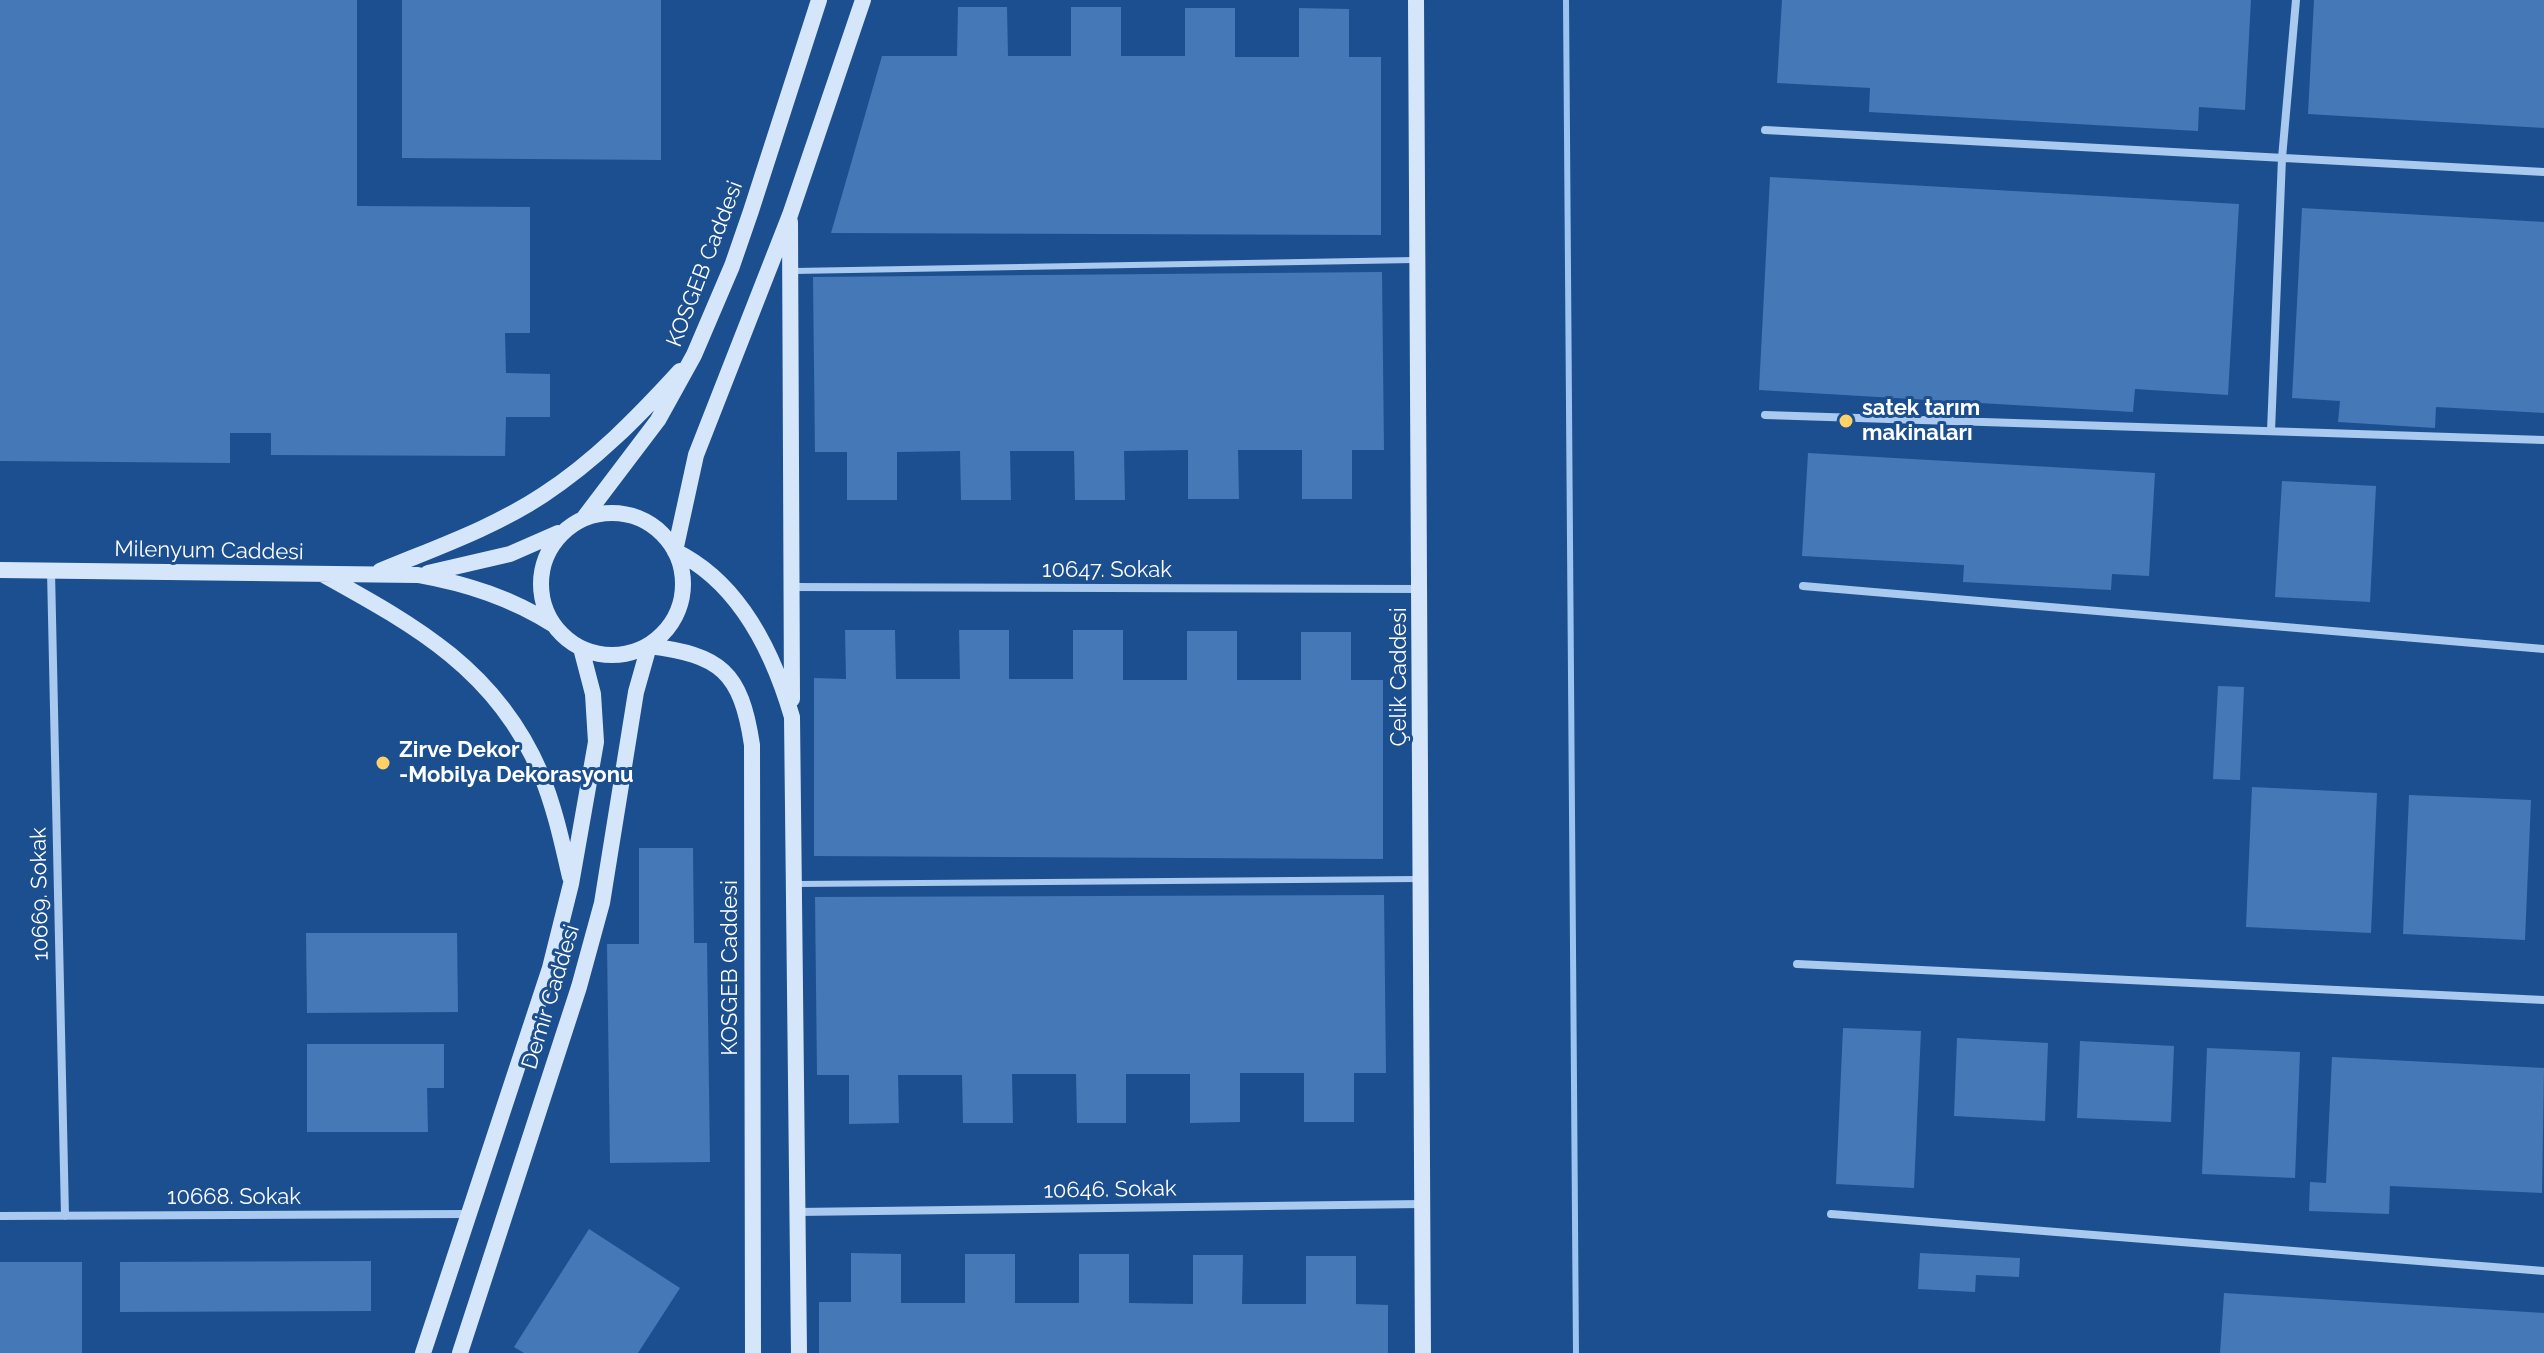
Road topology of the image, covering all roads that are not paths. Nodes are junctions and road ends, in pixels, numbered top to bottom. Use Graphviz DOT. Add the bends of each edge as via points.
graph roads {
  1 [pos="819,0"];
  2 [pos="863,0"];
  3 [pos="1416,0"];
  4 [pos="2296,0"];
  5 [pos="1765,130"];
  6 [pos="2282,158"];
  7 [pos="2544,172"];
  8 [pos="790,215"];
  9 [pos="1418,260"];
  10 [pos="790,271"];
  11 [pos="694,355"];
  12 [pos="1765,415"];
  13 [pos="2271,431"];
  14 [pos="2544,440"];
  15 [pos="576,523"];
  16 [pos="675,551"];
  17 [pos="0,570"];
  18 [pos="51,571"];
  19 [pos="323,574"];
  20 [pos="372,574"];
  21 [pos="418,575"];
  22 [pos="1803,586"];
  23 [pos="793,587"];
  24 [pos="1421,589"];
  25 [pos="554,625"];
  26 [pos="649,646"];
  27 [pos="581,648"];
  28 [pos="2544,649"];
  29 [pos="792,717"];
  30 [pos="1422,879"];
  31 [pos="571,884"];
  32 [pos="795,884"];
  33 [pos="1797,964"];
  34 [pos="2544,1000"];
  35 [pos="1423,1204"];
  36 [pos="797,1212"];
  37 [pos="468,1214"];
  38 [pos="1831,1214"];
  39 [pos="0,1216"];
  40 [pos="65,1216"];
  41 [pos="2544,1271"];
  42 [pos="423,1353"];
  43 [pos="460,1353"];
  44 [pos="753,1353"];
  45 [pos="799,1353"];
  46 [pos="1423,1353"];
  1 -- 11 [label="main road, KOSGEB Caddesi" via="751,211"];
  2 -- 8 [label="main road"];
  3 -- 9 [label="main road, Çelik Caddesi"];
  4 -- 6 [label="street"];
  5 -- 6 [label="street"];
  6 -- 7 [label="street"];
  6 -- 13 [label="street"];
  8 -- 10 [label="main road"];
  8 -- 16 [label="main road" via="696,455"];
  9 -- 10 [label="lane"];
  9 -- 24 [label="main road, Çelik Caddesi"];
  10 -- 23 [label="main road"];
  11 -- 15 [label="main road, KOSGEB Caddesi" via="658,420"];
  11 -- 20 [label="main road" via="615,439 542,496"];
  12 -- 13 [label="street"];
  13 -- 14 [label="street"];
  15 -- 16 [label="main road" via="609,513 636,517 659,530"];
  15 -- 21 [label="main road, Milenyum Caddesi" via="510,554"];
  15 -- 25 [label="main road" via="551,548 542,573 543,600"];
  16 -- 26 [label="main road" via="683,577 681,604 674,621"];
  16 -- 29 [label="main road" via="712,574 745,614 775,666"];
  17 -- 18 [label="main road, Milenyum Caddesi"];
  18 -- 19 [label="main road, Milenyum Caddesi"];
  18 -- 40 [label="street, 10669. Sokak"];
  19 -- 20 [label="main road, Milenyum Caddesi"];
  19 -- 31 [label="main road" via="431,638 481,680 505,709 540,773"];
  20 -- 21 [label="main road, Milenyum Caddesi"];
  21 -- 25 [label="main road, Milenyum Caddesi" via="496,595"];
  22 -- 28 [label="street"];
  23 -- 24 [label="street, 10647. Sokak"];
  23 -- 29 [label="main road"];
  24 -- 30 [label="main road, Çelik Caddesi"];
  25 -- 27 [label="main road"];
  26 -- 27 [label="main road" via="608,655"];
  26 -- 43 [label="main road, Demir Caddesi" via="636,692 602,903"];
  26 -- 44 [label="main road, KOSGEB Caddesi" via="689,651 727,675 740,695 752,745"];
  27 -- 31 [label="main road, Demir Caddesi" via="593,694 596,742"];
  29 -- 32 [label="main road"];
  30 -- 32 [label="lane"];
  30 -- 35 [label="main road, Çelik Caddesi"];
  31 -- 37 [label="main road, Demir Caddesi" via="550,968"];
  32 -- 36 [label="main road"];
  33 -- 34 [label="street"];
  35 -- 36 [label="street, 10646. Sokak"];
  35 -- 46 [label="main road, Çelik Caddesi"];
  36 -- 45 [label="main road"];
  37 -- 40 [label="street, 10668. Sokak"];
  37 -- 42 [label="main road, Demir Caddesi"];
  38 -- 41 [label="street"];
  39 -- 40 [label="street, 10668. Sokak"];
}
